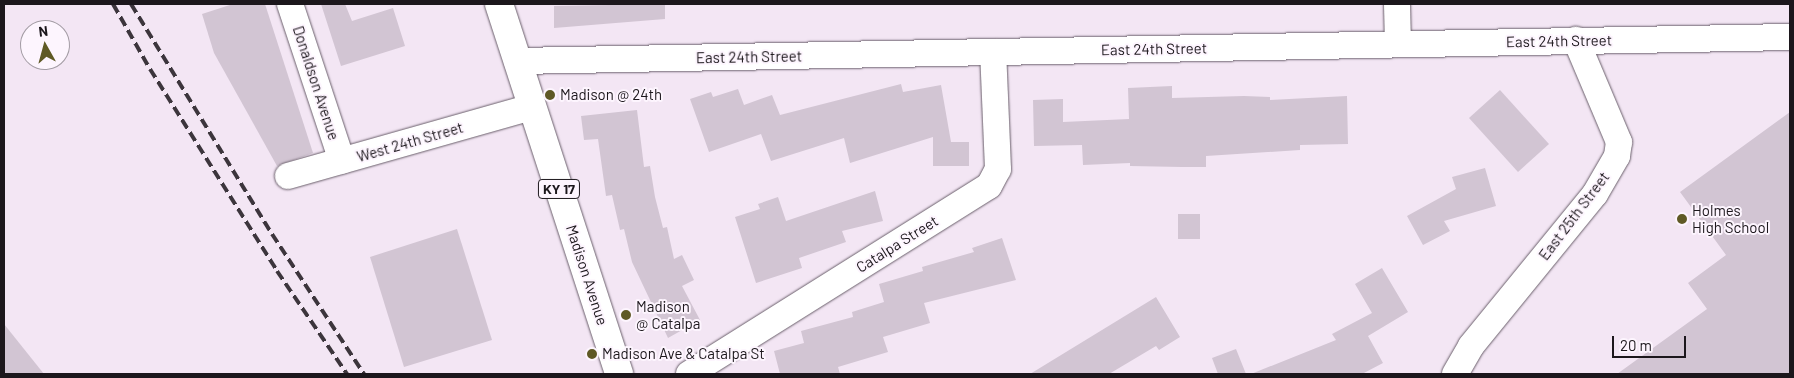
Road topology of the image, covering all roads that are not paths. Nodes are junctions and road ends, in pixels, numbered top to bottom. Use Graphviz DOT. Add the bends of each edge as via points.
graph roads {
  1 [pos="290,4"];
  2 [pos="499,4"];
  3 [pos="1397,4"];
  4 [pos="1790,37"];
  5 [pos="1576,40"];
  6 [pos="1398,44"];
  7 [pos="993,52"];
  8 [pos="517,61"];
  9 [pos="532,106"];
  10 [pos="342,162"];
  11 [pos="288,176"];
  12 [pos="620,374"];
  13 [pos="689,374"];
  14 [pos="1455,374"];
  1 -- 10 [label="street, Donaldson Avenue"];
  2 -- 8 [label="main road, Madison Avenue / KY 17"];
  3 -- 6 [label="street"];
  4 -- 5 [label="street, East 24th Street"];
  5 -- 6 [label="street, East 24th Street"];
  5 -- 14 [label="street, East 25th Street" via="1619,142 1617,156 1595,194 1470,346"];
  6 -- 7 [label="street, East 24th Street"];
  7 -- 8 [label="street, East 24th Street"];
  7 -- 13 [label="street, Catalpa Street" via="998,169 989,186"];
  8 -- 9 [label="main road, Madison Avenue / KY 17"];
  9 -- 10 [label="street, West 24th Street"];
  9 -- 12 [label="main road, Madison Avenue / KY 17"];
  10 -- 11 [label="street, West 24th Street"];
}
